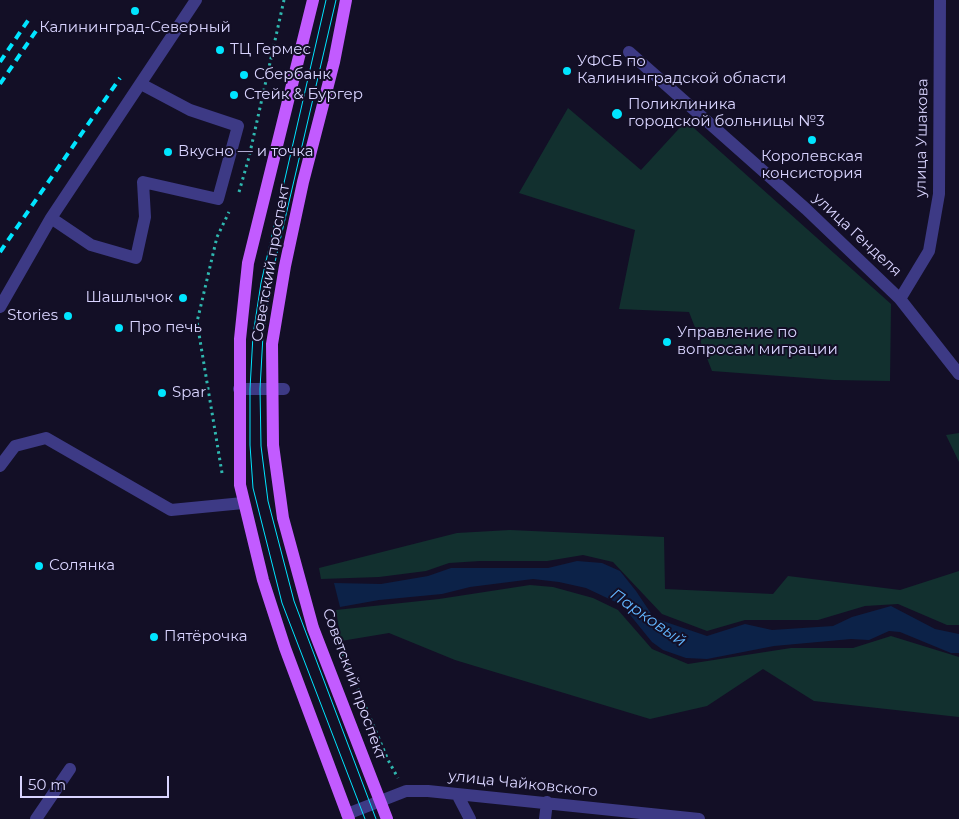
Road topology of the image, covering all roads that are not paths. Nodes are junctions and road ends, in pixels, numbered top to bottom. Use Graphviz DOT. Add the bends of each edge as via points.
graph roads {
  1 [pos="196,0"];
  2 [pos="313,0"];
  3 [pos="346,0"];
  4 [pos="940,0"];
  5 [pos="629,52"];
  6 [pos="142,84"];
  7 [pos="51,218"];
  8 [pos="900,299"];
  9 [pos="0,307"];
  10 [pos="959,374"];
  11 [pos="239,389"];
  12 [pos="278,389"];
  13 [pos="1,462"];
  14 [pos="243,503"];
  15 [pos="70,769"];
  16 [pos="457,794"];
  17 [pos="380,801"];
  18 [pos="547,802"];
  19 [pos="348,817"];
  20 [pos="36,819"];
  21 [pos="387,819"];
  22 [pos="470,819"];
  23 [pos="545,819"];
  24 [pos="699,819"];
  1 -- 6 [label="street"];
  2 -- 11 [label="main road, Советский проспект" via="248,263 240,339"];
  3 -- 12 [label="main road, Советский проспект" via="285,266 272,344"];
  4 -- 8 [label="street, улица Ушакова" via="939,194 929,251"];
  5 -- 8 [label="street, улица Генделя" via="806,209"];
  6 -- 7 [label="street" via="124,105"];
  6 -- 7 [label="street" via="190,110 238,126 218,199 142,182 145,218 136,258 91,245"];
  7 -- 9 [label="street"];
  8 -- 10 [label="street, улица Генделя"];
  11 -- 12 [label="street"];
  11 -- 14 [label="main road, Советский проспект" via="239,465"];
  12 -- 17 [label="main road, Советский проспект" via="275,471 284,518 313,628"];
  13 -- 14 [label="street" via="15,446 46,438 171,510"];
  14 -- 19 [label="main road, Советский проспект" via="282,640"];
  15 -- 20 [label="street"];
  16 -- 17 [label="street, улица Чайковского" via="406,791"];
  16 -- 18 [label="street, улица Чайковского"];
  16 -- 22 [label="street"];
  17 -- 19 [label="street, улица Чайковского"];
  17 -- 21 [label="main road, Советский проспект"];
  18 -- 23 [label="street"];
  18 -- 24 [label="street, улица Чайковского"];
}
